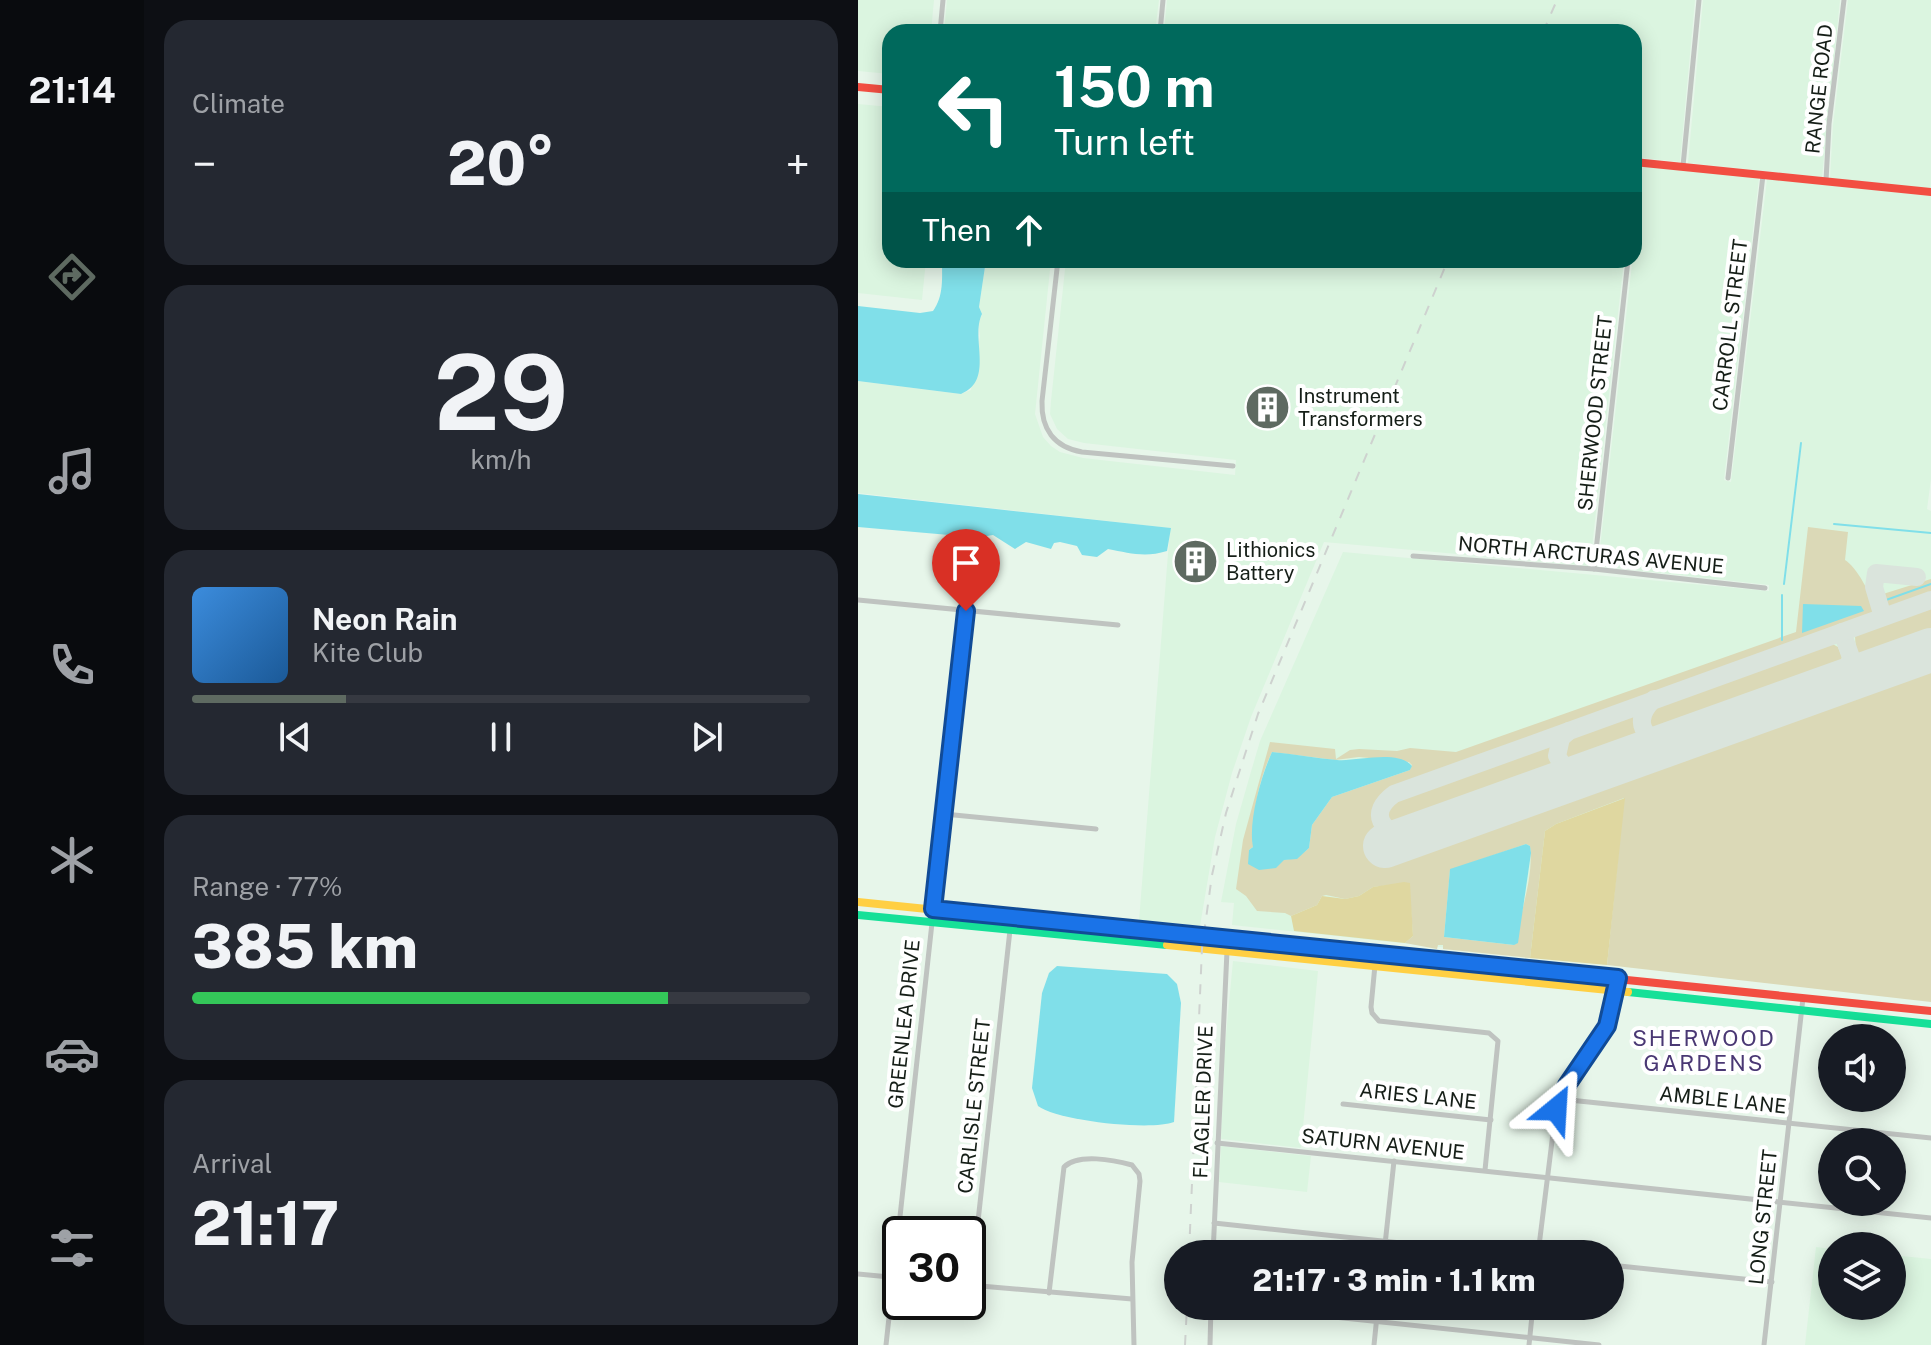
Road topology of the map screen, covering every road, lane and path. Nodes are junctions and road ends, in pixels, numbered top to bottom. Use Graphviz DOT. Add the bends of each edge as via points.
graph roads {
  1 [pos="943,0"];
  2 [pos="1163,0"];
  3 [pos="1699,0"];
  4 [pos="1844,0"];
  5 [pos="941,24"];
  6 [pos="1161,24"];
  7 [pos="858,87"];
  8 [pos="882,89"];
  9 [pos="1642,163"];
  10 [pos="1683,166"];
  11 [pos="1763,175"];
  12 [pos="1826,181"];
  13 [pos="1931,192"];
  14 [pos="1057,268"];
  15 [pos="1627,268"];
  16 [pos="1233,466"];
  17 [pos="1728,478"];
  18 [pos="1413,556"];
  19 [pos="1594,569"];
  20 [pos="1765,588"];
  21 [pos="858,600"];
  22 [pos="966,611"];
  23 [pos="1118,625"];
  24 [pos="944,814"];
  25 [pos="1096,829"];
  26 [pos="858,902"];
  27 [pos="933,909"];
  28 [pos="858,915"];
  29 [pos="931,922"];
  30 [pos="1010,930"];
  31 [pos="1227,951"];
  32 [pos="1375,965"];
  33 [pos="1618,978"];
  34 [pos="1616,991"];
  35 [pos="1803,998"];
  36 [pos="1801,1010"];
  37 [pos="1931,1011"];
  38 [pos="1931,1024"];
  39 [pos="1560,1099"];
  40 [pos="1343,1104"];
  41 [pos="1491,1120"];
  42 [pos="1789,1123"];
  43 [pos="1931,1138"];
  44 [pos="1217,1143"];
  45 [pos="1394,1161"];
  46 [pos="1485,1170"];
  47 [pos="1546,1177"];
  48 [pos="1781,1202"];
  49 [pos="903,1216"];
  50 [pos="978,1216"];
  51 [pos="1931,1218"];
  52 [pos="1214,1223"];
  53 [pos="1213,1240"];
  54 [pos="1376,1240"];
  55 [pos="1385,1240"];
  56 [pos="1539,1240"];
  57 [pos="1624,1266"];
  58 [pos="858,1274"];
  59 [pos="882,1276"];
  60 [pos="1772,1282"];
  61 [pos="986,1287"];
  62 [pos="1049,1293"];
  63 [pos="1132,1299"];
  64 [pos="890,1320"];
  65 [pos="1211,1320"];
  66 [pos="1366,1320"];
  67 [pos="1532,1320"];
  68 [pos="1376,1321"];
  69 [pos="1530,1337"];
  70 [pos="886,1345"];
  71 [pos="1134,1345"];
  72 [pos="1210,1345"];
  73 [pos="1374,1345"];
  74 [pos="1529,1345"];
  75 [pos="1599,1345"];
  76 [pos="1764,1345"];
  1 -- 5 [label="street"];
  2 -- 6 [label="street"];
  3 -- 10 [label="street"];
  4 -- 12 [label="street, RANGE ROAD"];
  7 -- 8 [label="main road"];
  9 -- 10 [label="main road"];
  10 -- 11 [label="main road"];
  11 -- 12 [label="main road"];
  11 -- 17 [label="street, CARROLL STREET"];
  12 -- 13 [label="main road"];
  14 -- 16 [label="street" via="1042,401 1044,425 1056,442 1073,450"];
  15 -- 19 [label="street, SHERWOOD STREET"];
  18 -- 19 [label="street, NORTH ARCTURAS AVENUE"];
  19 -- 20 [label="street, NORTH ARCTURAS AVENUE"];
  21 -- 22 [label="street"];
  22 -- 23 [label="street"];
  22 -- 24 [label="street, GREENLEA DRIVE"];
  24 -- 25 [label="street"];
  24 -- 27 [label="street, GREENLEA DRIVE"];
  26 -- 27 [label="main road"];
  27 -- 29 [label="street, GREENLEA DRIVE"];
  27 -- 33 [label="main road"];
  28 -- 29 [label="main road"];
  29 -- 30 [label="main road"];
  29 -- 49 [label="street, GREENLEA DRIVE"];
  30 -- 31 [label="main road"];
  30 -- 50 [label="street, CARLISLE STREET"];
  31 -- 32 [label="main road"];
  31 -- 44 [label="street, FLAGLER DRIVE"];
  32 -- 34 [label="main road"];
  32 -- 41 [label="street" via="1371,1007 1379,1021 1496,1037"];
  33 -- 34 [label="street"];
  33 -- 35 [label="main road"];
  34 -- 36 [label="main road"];
  34 -- 39 [label="street" via="1607,1026"];
  35 -- 36 [label="street, LONG STREET"];
  35 -- 37 [label="main road"];
  36 -- 38 [label="main road"];
  36 -- 42 [label="street, LONG STREET"];
  39 -- 42 [label="street, AMBLE LANE"];
  39 -- 47 [label="street"];
  40 -- 41 [label="street, ARIES LANE"];
  41 -- 46 [label="street"];
  42 -- 43 [label="street, AMBLE LANE"];
  42 -- 48 [label="street, LONG STREET"];
  44 -- 45 [label="street, SATURN AVENUE"];
  44 -- 52 [label="street, FLAGLER DRIVE"];
  45 -- 46 [label="street, SATURN AVENUE"];
  45 -- 55 [label="street"];
  46 -- 47 [label="street, SATURN AVENUE"];
  47 -- 48 [label="street, SATURN AVENUE"];
  47 -- 56 [label="street"];
  48 -- 51 [label="street, SATURN AVENUE"];
  48 -- 60 [label="street, LONG STREET"];
  52 -- 53 [label="street, FLAGLER DRIVE"];
  52 -- 54 [label="street"];
  57 -- 60 [label="street"];
  58 -- 59 [label="street"];
  60 -- 76 [label="street, LONG STREET"];
  61 -- 62 [label="street"];
  62 -- 63 [label="street"];
  62 -- 63 [label="street" via="1062,1174 1068,1163 1081,1159 1126,1163 1139,1174"];
  63 -- 71 [label="street"];
  64 -- 70 [label="street, GREENLEA DRIVE"];
  65 -- 72 [label="street"];
  66 -- 68 [label="street"];
  67 -- 69 [label="street"];
  68 -- 69 [label="street"];
  68 -- 73 [label="street"];
  69 -- 74 [label="street"];
  69 -- 75 [label="street"];
}
